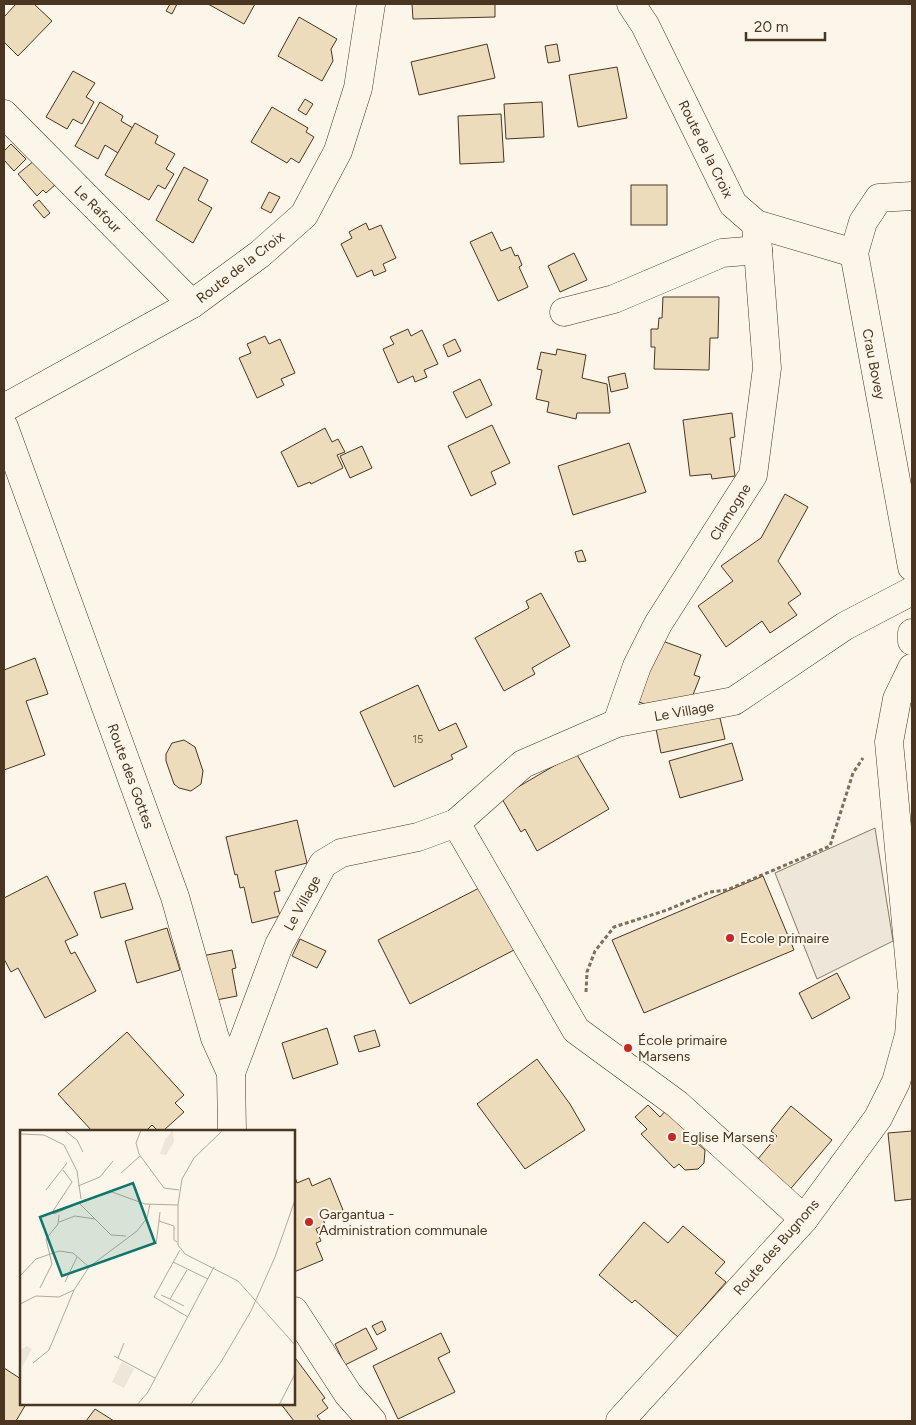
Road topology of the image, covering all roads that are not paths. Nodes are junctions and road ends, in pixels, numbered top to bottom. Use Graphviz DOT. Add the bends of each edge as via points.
graph roads {
  1 [pos="371,4"];
  2 [pos="631,4"];
  3 [pos="4,114"];
  4 [pos="912,196"];
  5 [pos="756,224"];
  6 [pos="758,250"];
  7 [pos="854,253"];
  8 [pos="192,304"];
  9 [pos="564,312"];
  10 [pos="4,408"];
  11 [pos="4,427"];
  12 [pos="912,567"];
  13 [pos="912,591"];
  14 [pos="912,633"];
  15 [pos="912,641"];
  16 [pos="912,668"];
  17 [pos="617,723"];
  18 [pos="456,823"];
  19 [pos="912,987"];
  20 [pos="912,995"];
  21 [pos="231,1073"];
  22 [pos="232,1130"];
  23 [pos="804,1219"];
  24 [pos="295,1313"];
  25 [pos="372,1421"];
  26 [pos="620,1421"];
  1 -- 8 [label="street, Route de la Croix" via="358,88 338,151 304,215 260,254"];
  2 -- 5 [label="street, Route de la Croix" via="645,25 733,204"];
  3 -- 8 [label="street, Le Rafour"];
  4 -- 7 [label="street, Crau Bovey" via="879,198 863,222"];
  5 -- 6 [label="street, Clamogne"];
  5 -- 7 [label="street, Route de la Croix"];
  6 -- 9 [label="street" via="722,253 614,299"];
  6 -- 17 [label="street, Clamogne" via="768,368 753,475 658,624 637,666"];
  7 -- 12 [label="street, Crau Bovey"];
  8 -- 10 [label="street, Route de la Croix"];
  11 -- 21 [label="street, Route des Gottes" via="172,888 215,1038"];
  13 -- 17 [label="street, Le Village" via="845,626 734,701"];
  14 -- 15 [label="street"];
  16 -- 19 [label="street" via="897,699 889,742"];
  17 -- 18 [label="street, Le Village" via="523,764"];
  18 -- 21 [label="street, Le Village" via="418,837 341,853 323,864 279,945"];
  18 -- 23 [label="street" via="576,1030 677,1104"];
  20 -- 23 [label="street, Route des Bugnons" via="909,1035 896,1082 878,1118"];
  21 -- 22 [label="street, Route des Gottes"];
  23 -- 26 [label="street, Route des Bugnons"];
  24 -- 25 [label="street" via="348,1394"];
}
